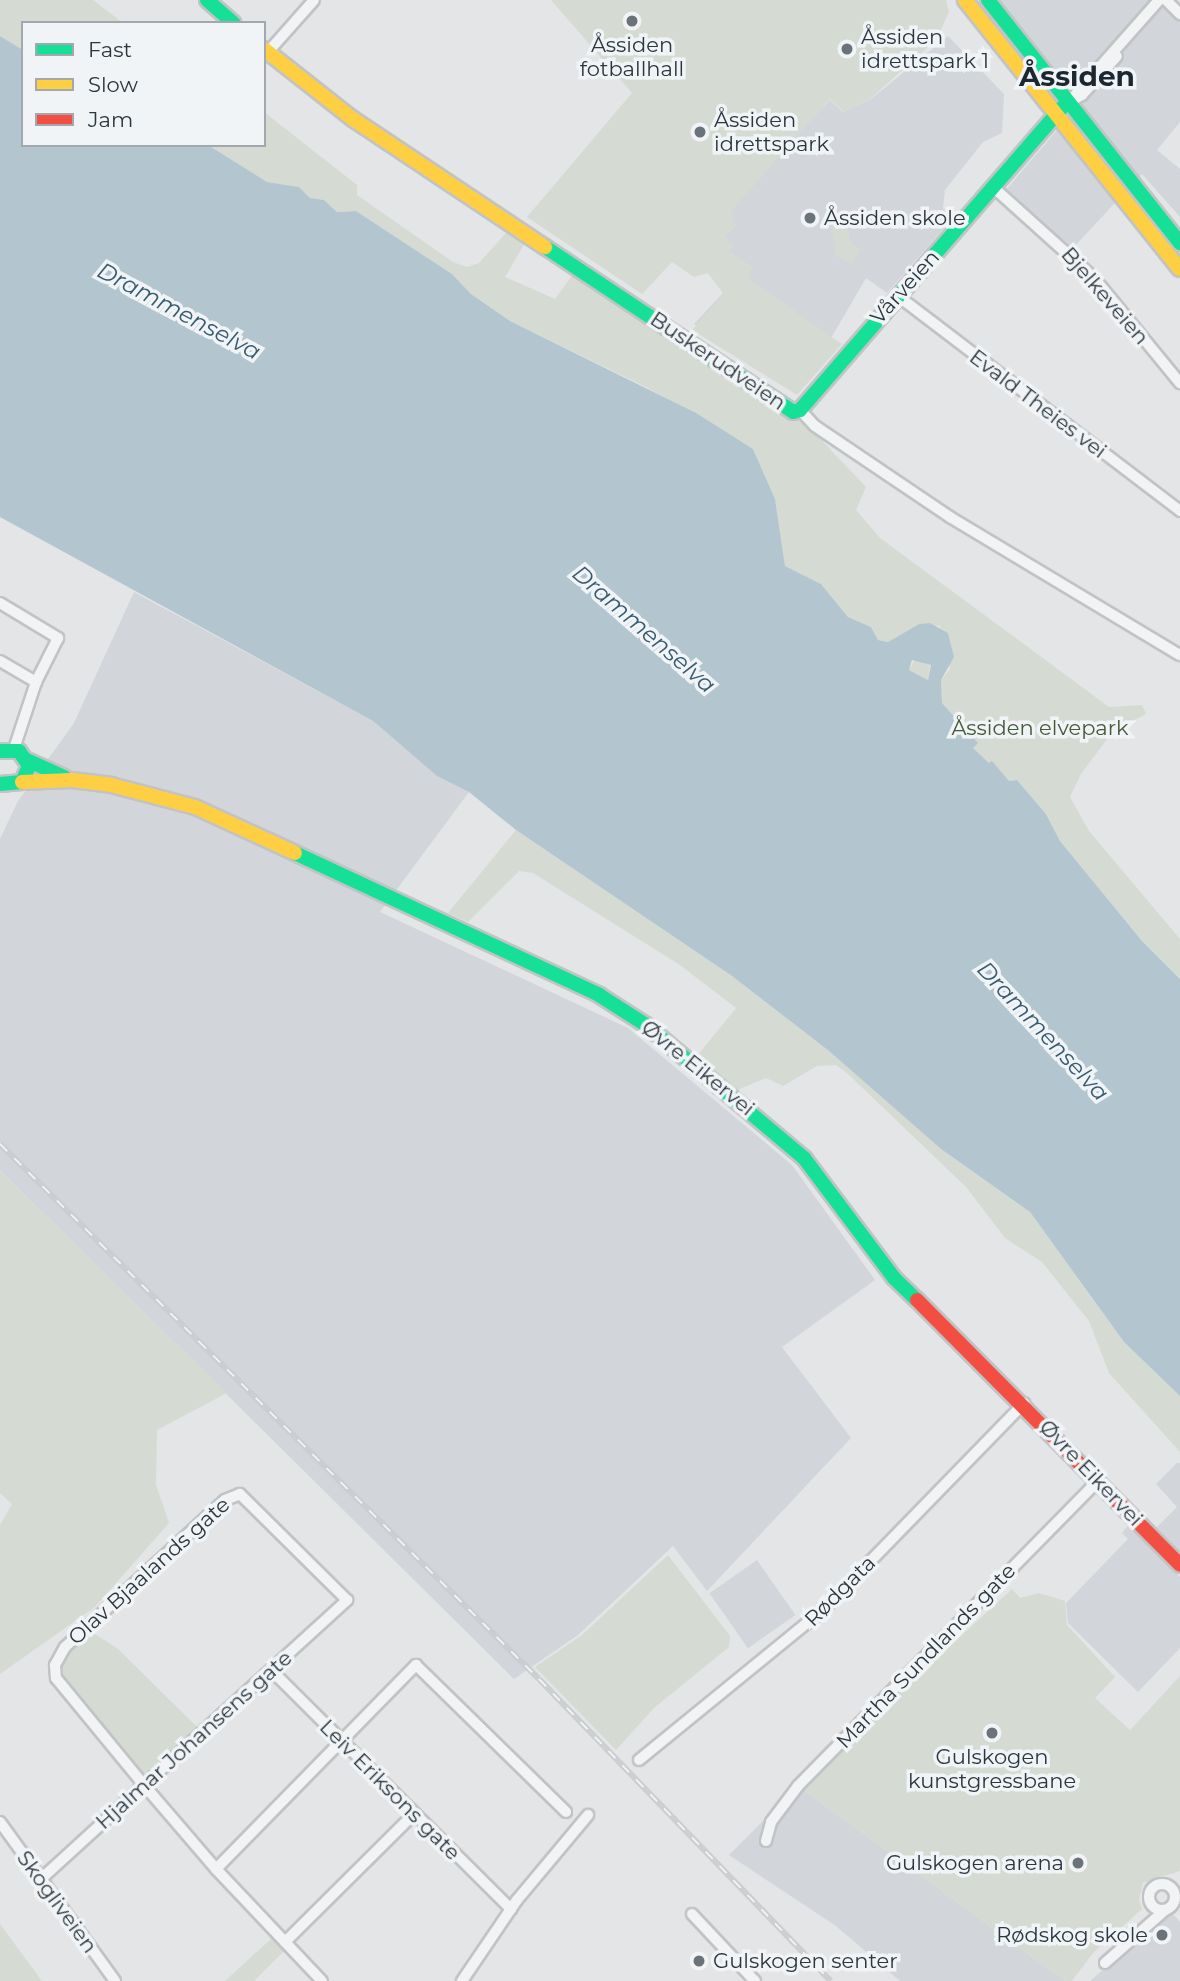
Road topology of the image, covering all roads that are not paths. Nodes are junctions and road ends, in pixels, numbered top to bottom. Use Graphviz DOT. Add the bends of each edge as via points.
graph roads {
  1 [pos="206,0"];
  2 [pos="314,0"];
  3 [pos="965,0"];
  4 [pos="988,0"];
  5 [pos="1159,0"];
  6 [pos="1166,0"];
  7 [pos="1180,14"];
  8 [pos="231,21"];
  9 [pos="266,51"];
  10 [pos="1068,103"];
  11 [pos="1055,116"];
  12 [pos="993,187"];
  13 [pos="1180,243"];
  14 [pos="1180,269"];
  15 [pos="898,296"];
  16 [pos="1180,383"];
  17 [pos="800,410"];
  18 [pos="1180,511"];
  19 [pos="0,603"];
  20 [pos="1180,655"];
  21 [pos="0,661"];
  22 [pos="36,682"];
  23 [pos="7,750"];
  24 [pos="27,760"];
  25 [pos="72,780"];
  26 [pos="22,782"];
  27 [pos="0,784"];
  28 [pos="1024,1403"];
  29 [pos="1098,1481"];
  30 [pos="1180,1564"];
  31 [pos="347,1600"];
  32 [pos="271,1670"];
  33 [pos="340,1741"];
  34 [pos="639,1760"];
  35 [pos="144,1785"];
  36 [pos="566,1812"];
  37 [pos="413,1815"];
  38 [pos="588,1815"];
  39 [pos="0,1822"];
  40 [pos="766,1841"];
  41 [pos="216,1869"];
  42 [pos="41,1880"];
  43 [pos="1177,1887"];
  44 [pos="511,1909"];
  45 [pos="1164,1911"];
  46 [pos="692,1914"];
  47 [pos="285,1942"];
  48 [pos="1105,1963"];
  49 [pos="115,1981"];
  50 [pos="322,1981"];
  51 [pos="463,1981"];
  52 [pos="755,1981"];
  1 -- 8 [label="main road"];
  2 -- 9 [label="street"];
  3 -- 11 [label="main road"];
  4 -- 10 [label="main road"];
  5 -- 10 [label="street, Vårveien"];
  6 -- 7 [label="street"];
  9 -- 17 [label="main road, Buskerudveien" via="354,119 462,192 787,409"];
  10 -- 11 [label="main road, Vårveien"];
  10 -- 13 [label="main road"];
  11 -- 12 [label="main road, Vårveien"];
  11 -- 14 [label="main road"];
  12 -- 15 [label="main road, Vårveien"];
  12 -- 16 [label="street, Bjelkeveien" via="1094,278"];
  15 -- 17 [label="main road, Vårveien"];
  15 -- 18 [label="street, Evald Theies vei"];
  17 -- 20 [label="street, Buskerudveien" via="815,426 950,517"];
  19 -- 22 [label="street" via="58,638"];
  21 -- 22 [label="street"];
  22 -- 23 [label="street"];
  23 -- 24 [label="main road, Øvre Eikervei"];
  24 -- 25 [label="main road, Øvre Eikervei"];
  24 -- 26 [label="main road" via="28,772"];
  25 -- 26 [label="main road, Øvre Eikervei"];
  25 -- 28 [label="main road, Øvre Eikervei" via="166,797 216,816 599,995 646,1025 804,1158 894,1278"];
  26 -- 27 [label="main road, Øvre Eikervei"];
  28 -- 29 [label="main road, Øvre Eikervei"];
  28 -- 34 [label="street, Rødgata" via="822,1612"];
  29 -- 30 [label="main road, Øvre Eikervei"];
  29 -- 40 [label="street, Martha Sundlands gate" via="798,1786 771,1822"];
  31 -- 32 [label="street, Hjalmar Johansens gate"];
  31 -- 35 [label="street, Olav Bjaalands gate" via="247,1497 232,1495 65,1647 55,1665 56,1678"];
  32 -- 33 [label="street, Leiv Eriksons gate"];
  32 -- 35 [label="street, Hjalmar Johansens gate"];
  33 -- 36 [label="street" via="416,1665"];
  33 -- 37 [label="street, Leiv Eriksons gate"];
  33 -- 41 [label="street"];
  35 -- 41 [label="street"];
  35 -- 42 [label="street, Hjalmar Johansens gate"];
  37 -- 44 [label="street, Leiv Eriksons gate"];
  37 -- 47 [label="street"];
  38 -- 44 [label="street"];
  39 -- 42 [label="street, Skogliveien"];
  41 -- 47 [label="street"];
  42 -- 49 [label="street, Skogliveien"];
  43 -- 45 [label="street" via="1174,1904"];
  43 -- 45 [label="street" via="1162,1884 1151,1890 1150,1903"];
  44 -- 51 [label="street"];
  45 -- 48 [label="street"];
  46 -- 52 [label="street"];
  47 -- 50 [label="street"];
}
